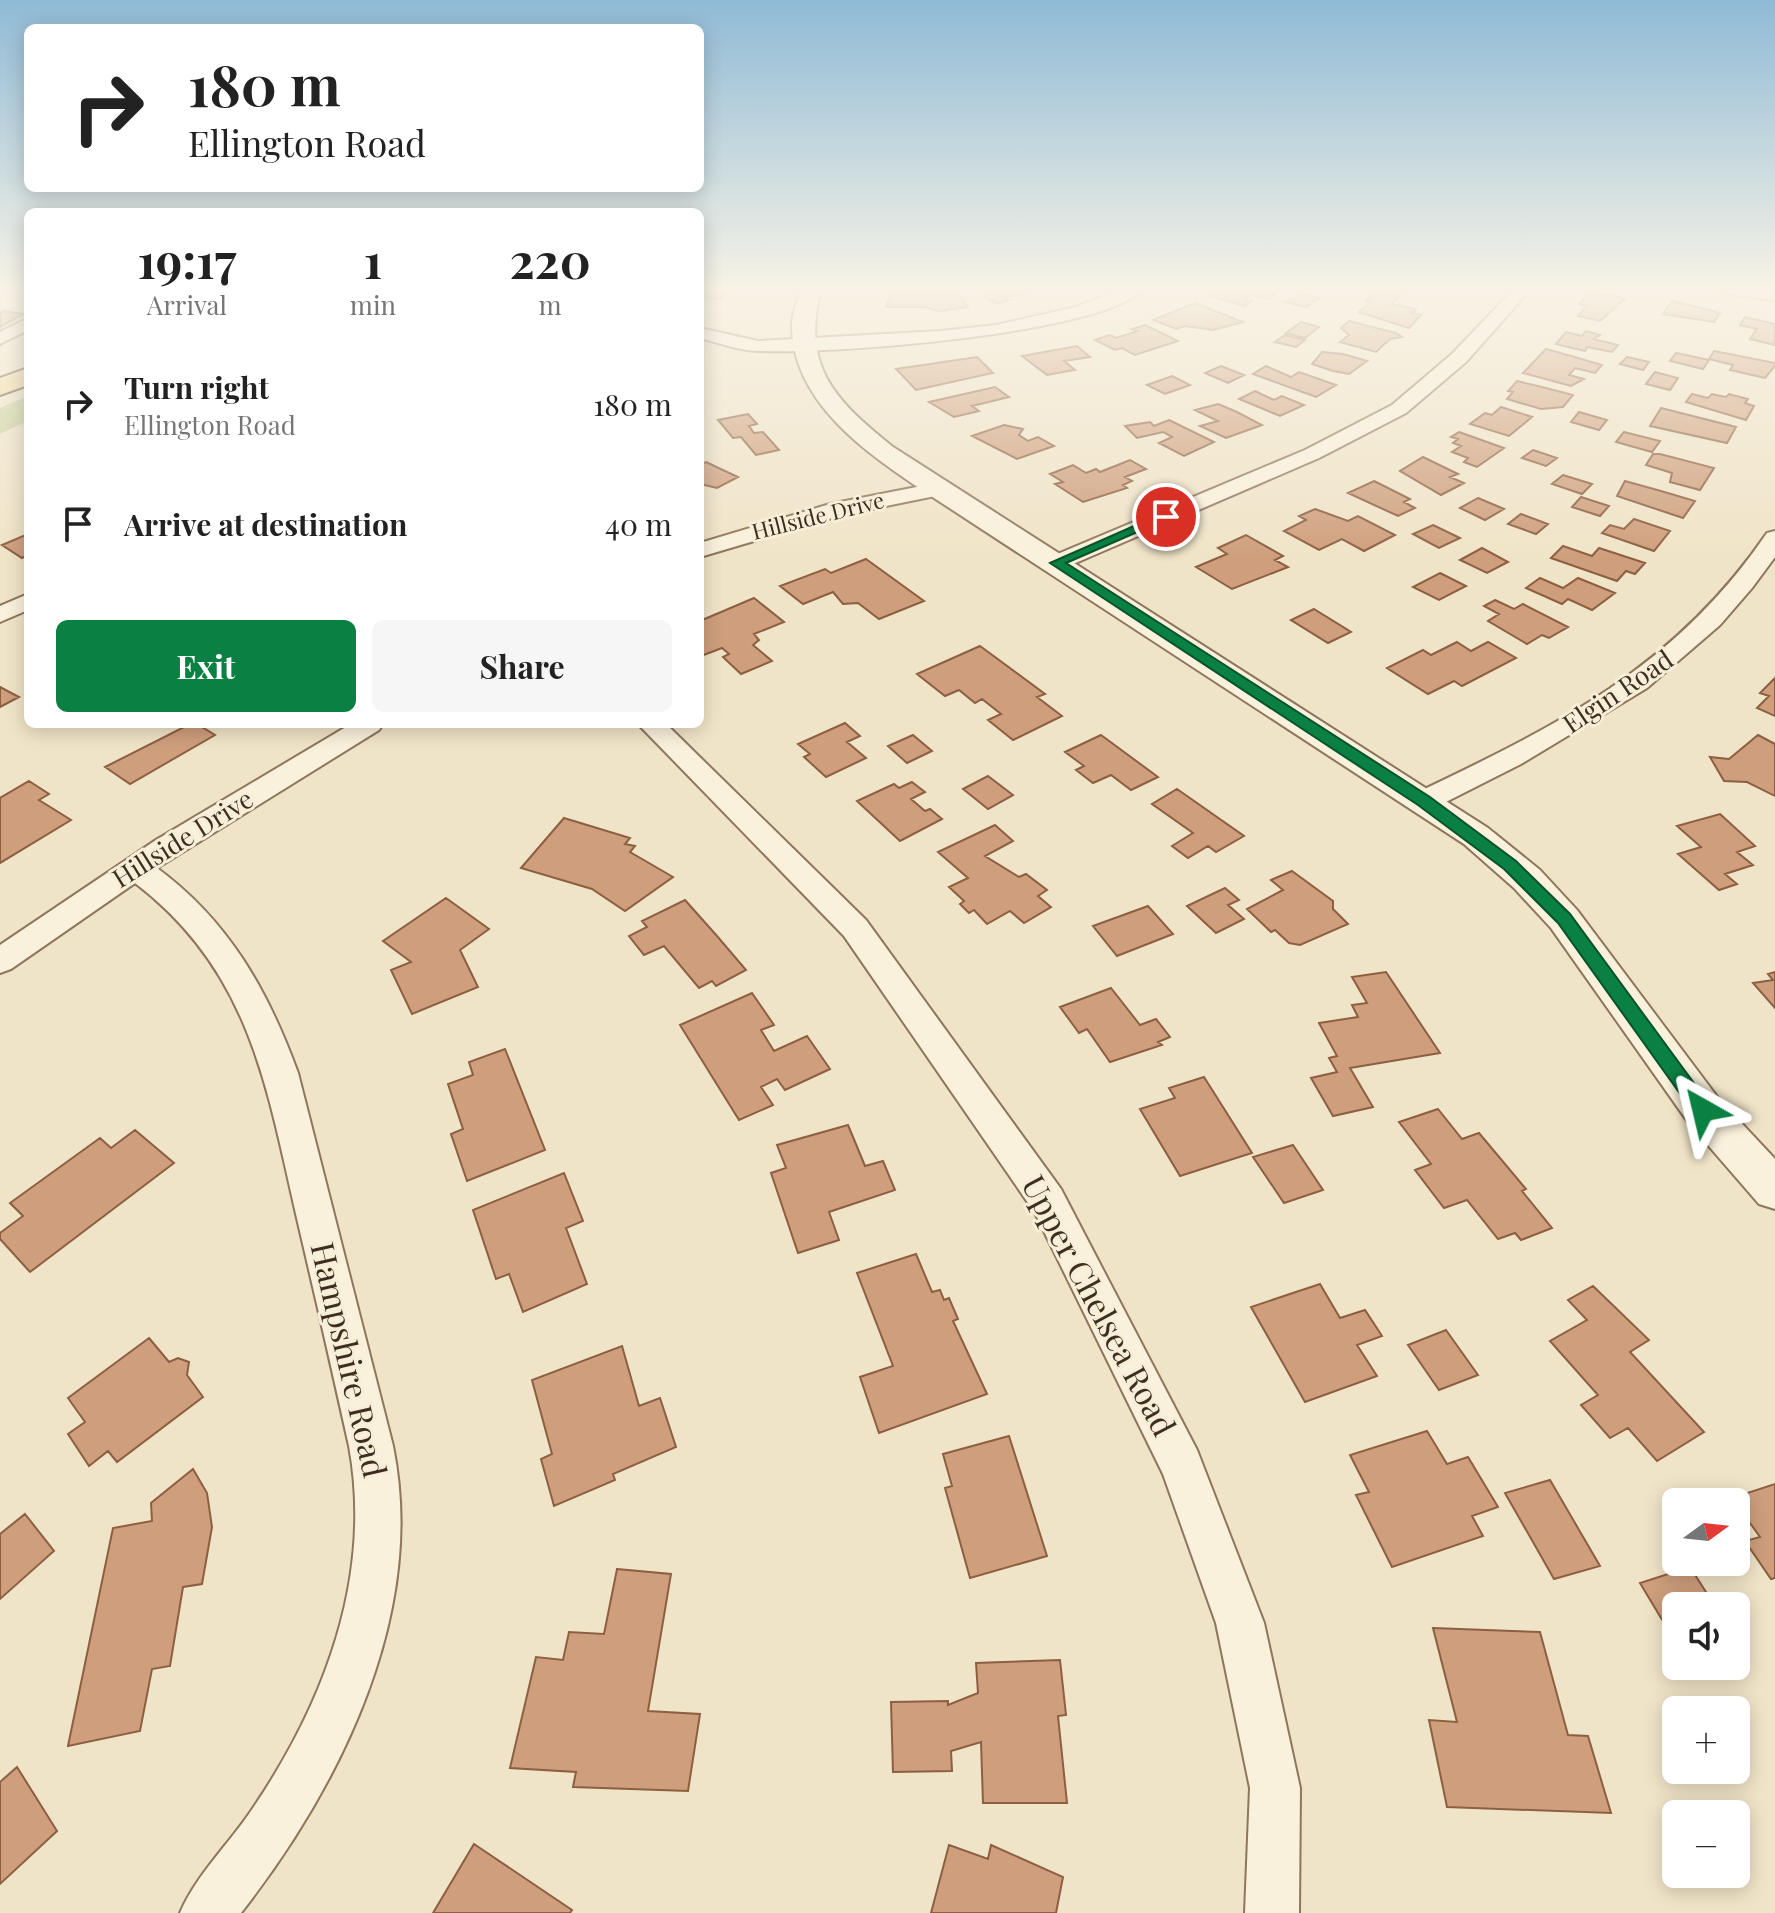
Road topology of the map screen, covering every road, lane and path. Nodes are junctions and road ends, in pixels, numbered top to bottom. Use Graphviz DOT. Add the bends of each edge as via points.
graph roads {
  1 [pos="22,378"];
  2 [pos="817,378"];
  3 [pos="1435,378"];
  4 [pos="0,387"];
  5 [pos="937,489"];
  6 [pos="1775,538"];
  7 [pos="704,549"];
  8 [pos="1056,563"];
  9 [pos="24,603"];
  10 [pos="0,615"];
  11 [pos="364,728"];
  12 [pos="655,728"];
  13 [pos="1424,801"];
  14 [pos="136,868"];
  15 [pos="0,961"];
  16 [pos="1775,1190"];
  17 [pos="207,1913"];
  18 [pos="1272,1913"];
  1 -- 4 [label="main road"];
  2 -- 5 [label="street" via="841,414"];
  3 -- 8 [label="street" via="1399,409 1323,449"];
  5 -- 7 [label="street, Hillside Drive" via="838,509"];
  5 -- 8 [label="street"];
  6 -- 13 [label="street, Elgin Road" via="1726,605 1684,649 1596,711"];
  8 -- 13 [label="street"];
  9 -- 10 [label="street"];
  11 -- 14 [label="street, Hillside Drive"];
  12 -- 18 [label="street, Upper Chelsea Road" via="855,928 1048,1201 1182,1465 1240,1623 1275,1788"];
  13 -- 16 [label="street" via="1527,879 1564,919 1703,1110"];
  14 -- 15 [label="street, Hillside Drive"];
  14 -- 17 [label="street, Hampshire Road" via="191,914 237,969 261,1013 281,1073 379,1496 376,1566 359,1647 338,1698 293,1798"];
}
